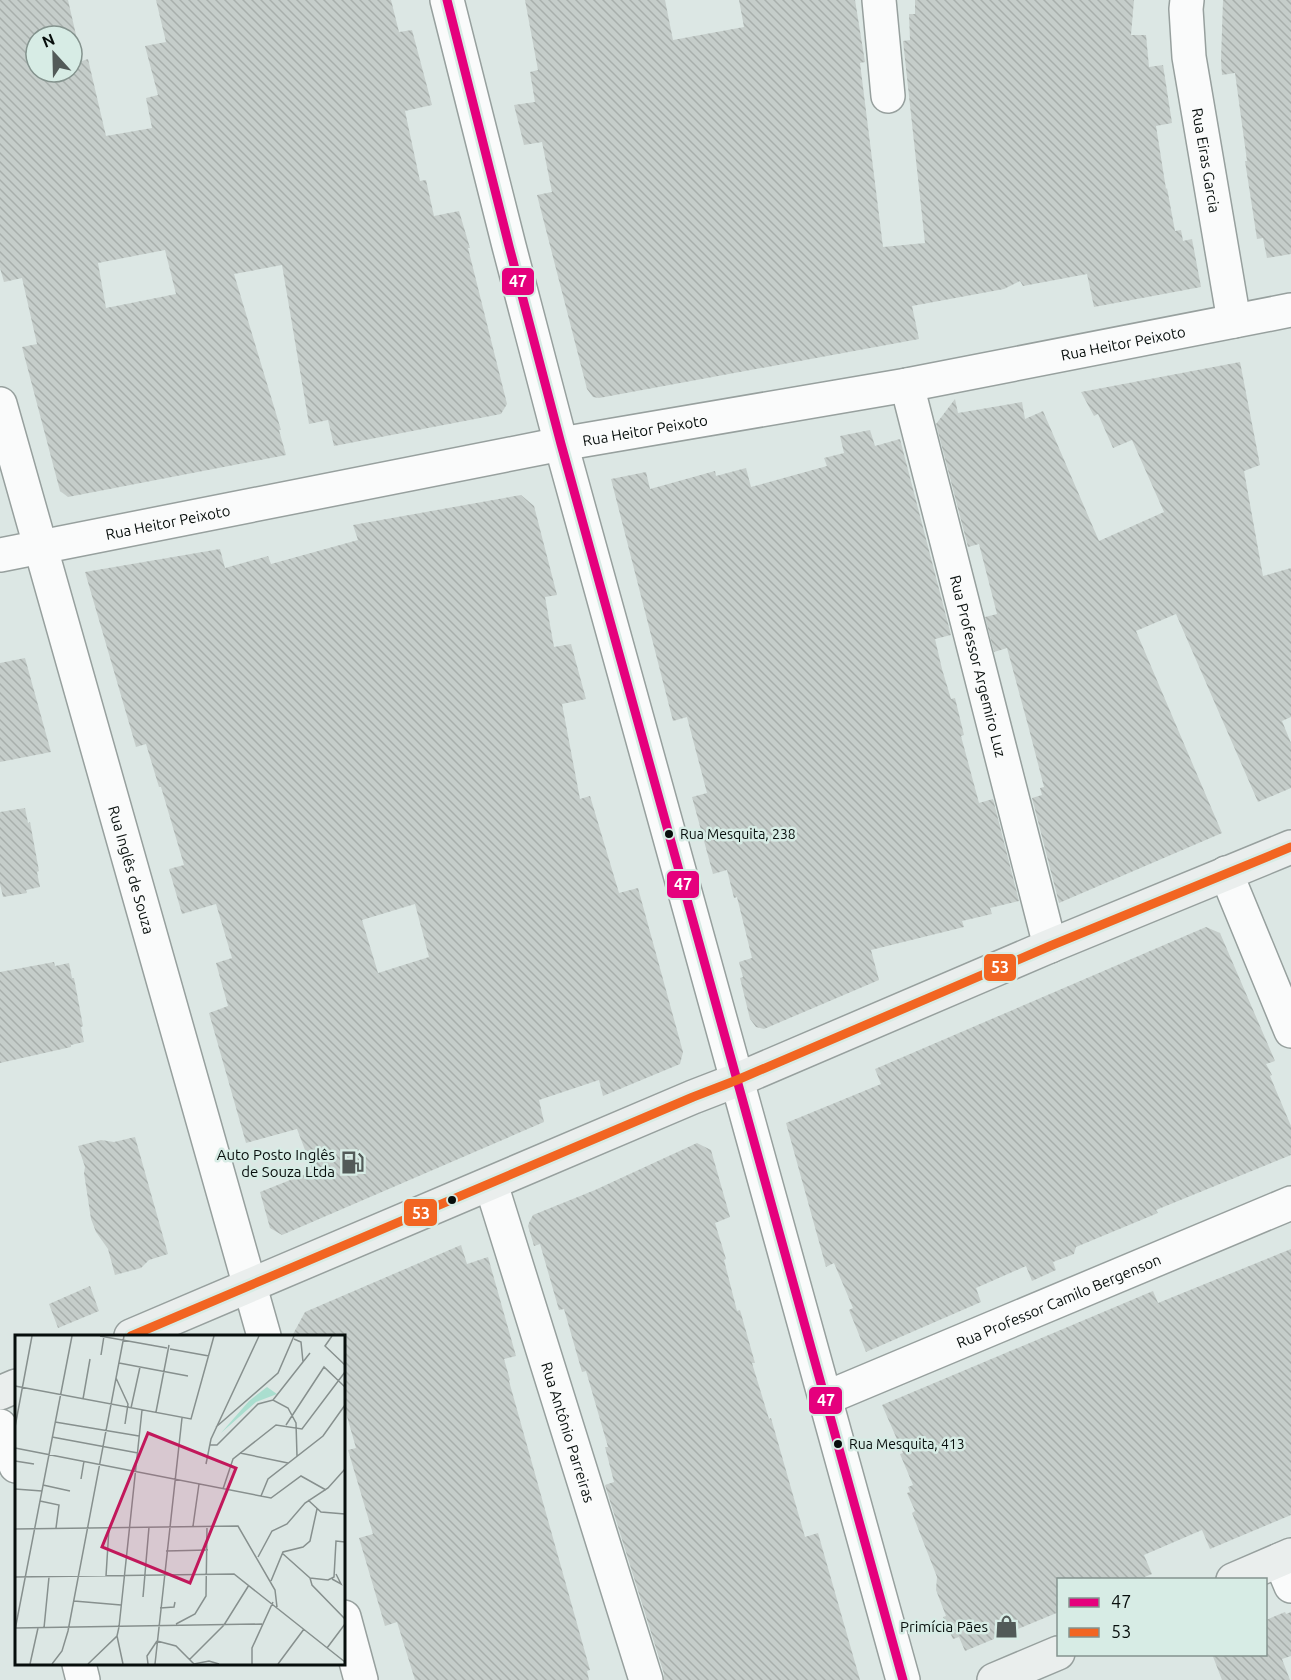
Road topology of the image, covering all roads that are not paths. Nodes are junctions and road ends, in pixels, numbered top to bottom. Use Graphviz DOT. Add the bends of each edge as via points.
graph roads {
  1 [pos="447,0"];
  2 [pos="879,0"];
  3 [pos="1187,0"];
  4 [pos="888,96"];
  5 [pos="1291,310"];
  6 [pos="1234,321"];
  7 [pos="907,385"];
  8 [pos="0,404"];
  9 [pos="561,444"];
  10 [pos="40,547"];
  11 [pos="0,555"];
  12 [pos="1291,847"];
  13 [pos="1226,873"];
  14 [pos="1050,946"];
  15 [pos="1291,1031"];
  16 [pos="737,1080"];
  17 [pos="491,1184"];
  18 [pos="1291,1203"];
  19 [pos="249,1286"];
  20 [pos="133,1335"];
  21 [pos="264,1335"];
  22 [pos="15,1386"];
  23 [pos="0,1393"];
  24 [pos="826,1398"];
  25 [pos="0,1426"];
  26 [pos="15,1464"];
  27 [pos="1287,1567"];
  28 [pos="1241,1578"];
  29 [pos="345,1620"];
  30 [pos="1057,1654"];
  31 [pos="79,1665"];
  32 [pos="82,1680"];
  33 [pos="362,1680"];
  34 [pos="646,1680"];
  35 [pos="903,1680"];
  36 [pos="994,1680"];
  1 -- 9 [label="street"];
  2 -- 4 [label="street"];
  3 -- 6 [label="street, Rua Eiras Garcia" via="1189,57"];
  5 -- 6 [label="street, Rua Heitor Peixoto"];
  6 -- 7 [label="street, Rua Heitor Peixoto"];
  7 -- 9 [label="street, Rua Heitor Peixoto"];
  7 -- 14 [label="street, Rua Professor Argemiro Luz"];
  8 -- 10 [label="street, Rua Inglês de Souza"];
  9 -- 10 [label="street, Rua Heitor Peixoto"];
  9 -- 16 [label="street"];
  10 -- 11 [label="street, Rua Heitor Peixoto"];
  10 -- 19 [label="street, Rua Inglês de Souza"];
  12 -- 13 [label="street"];
  13 -- 14 [label="street"];
  13 -- 15 [label="street"];
  14 -- 16 [label="street"];
  16 -- 17 [label="street"];
  16 -- 24 [label="street"];
  17 -- 19 [label="street"];
  17 -- 34 [label="street, Rua Antônio Parreiras"];
  18 -- 24 [label="street, Rua Professor Camilo Bergenson"];
  19 -- 20 [label="street"];
  19 -- 21 [label="street, Rua Inglês de Souza"];
  22 -- 23 [label="street"];
  24 -- 35 [label="street"];
  25 -- 26 [label="street"];
  27 -- 28 [label="street"];
  29 -- 33 [label="street"];
  30 -- 36 [label="street"];
  31 -- 32 [label="street"];
}
